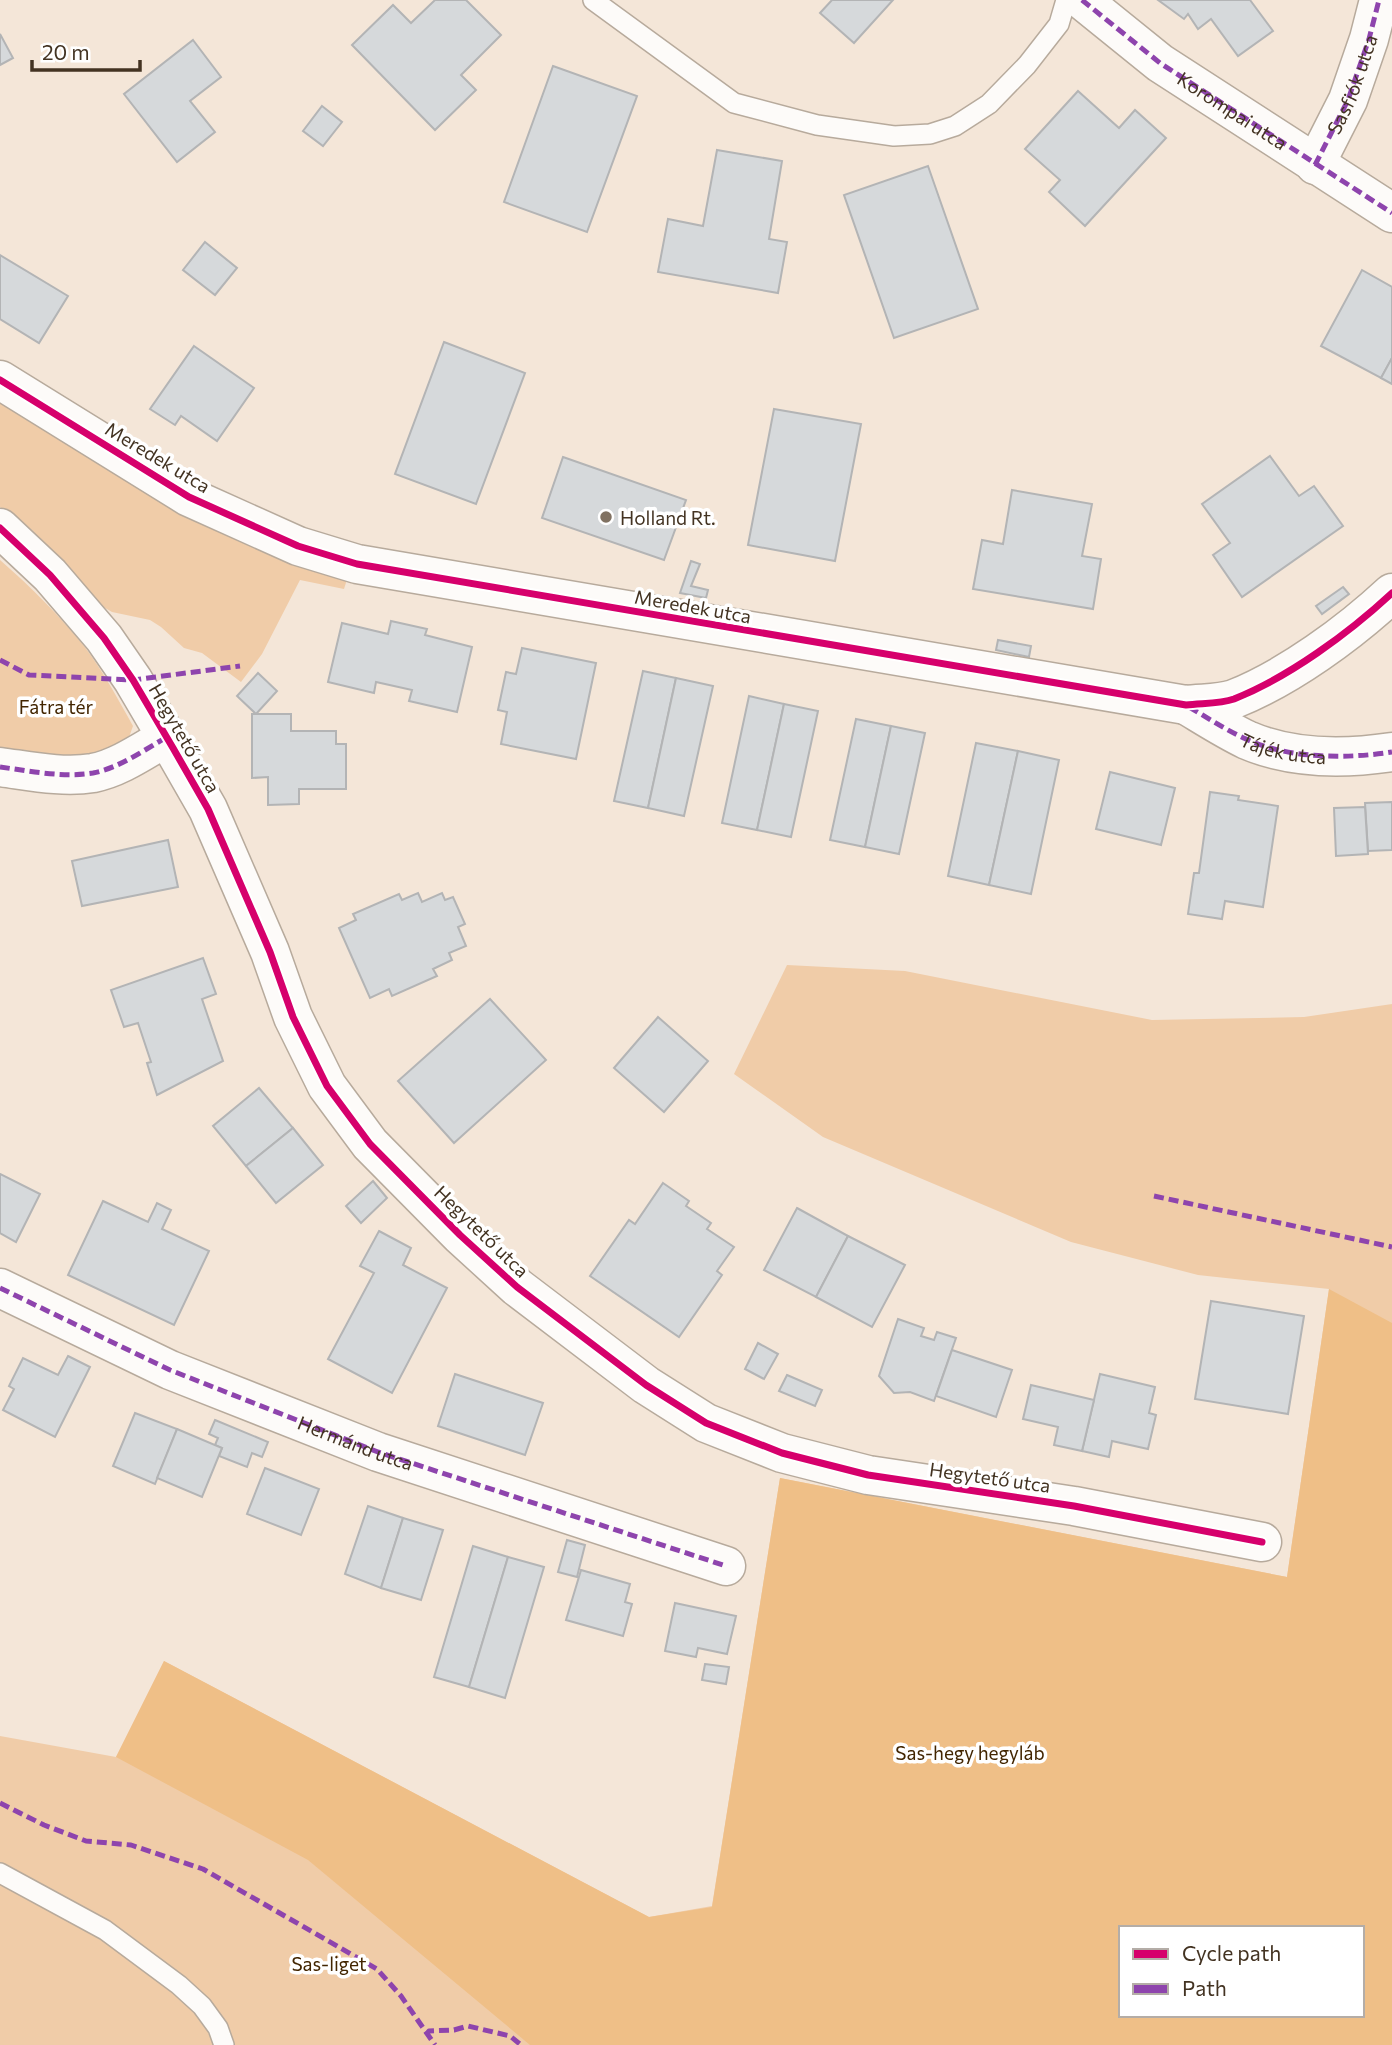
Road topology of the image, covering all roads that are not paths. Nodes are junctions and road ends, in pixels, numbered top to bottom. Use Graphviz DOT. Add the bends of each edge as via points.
graph roads {
  1 [pos="593,0"];
  2 [pos="1066,0"];
  3 [pos="1082,0"];
  4 [pos="1379,0"];
  5 [pos="1315,164"];
  6 [pos="1392,213"];
  7 [pos="0,380"];
  8 [pos="0,528"];
  9 [pos="1392,593"];
  10 [pos="1185,705"];
  11 [pos="167,737"];
  12 [pos="1392,752"];
  13 [pos="0,767"];
  14 [pos="0,1288"];
  15 [pos="1262,1542"];
  16 [pos="726,1566"];
  17 [pos="0,1873"];
  18 [pos="224,2045"];
  1 -- 2 [label="lane" via="734,103 817,125 894,136 930,134 955,126 989,104 1059,24"];
  3 -- 5 [label="street, Korompai utca" via="1160,63"];
  4 -- 5 [label="street, Sasfiók utca" via="1349,100"];
  5 -- 6 [label="street, Korompai utca"];
  7 -- 10 [label="street, Meredek utca" via="189,497 298,546 357,564"];
  8 -- 11 [label="street, Hegytető utca" via="50,575 104,638"];
  9 -- 10 [label="street, Meredek utca" via="1280,676 1232,700"];
  10 -- 12 [label="street, Tájék utca" via="1248,740 1290,752 1331,757"];
  11 -- 13 [label="street" via="93,773"];
  11 -- 15 [label="street, Hegytető utca" via="208,810 293,1017 334,1096 370,1144 460,1235 517,1287 646,1385 706,1423 782,1453 868,1475 1074,1506"];
  14 -- 16 [label="street, Hermánd utca" via="170,1370 378,1452"];
  17 -- 18 [label="lane" via="105,1930 179,1985 218,2028"];
}
